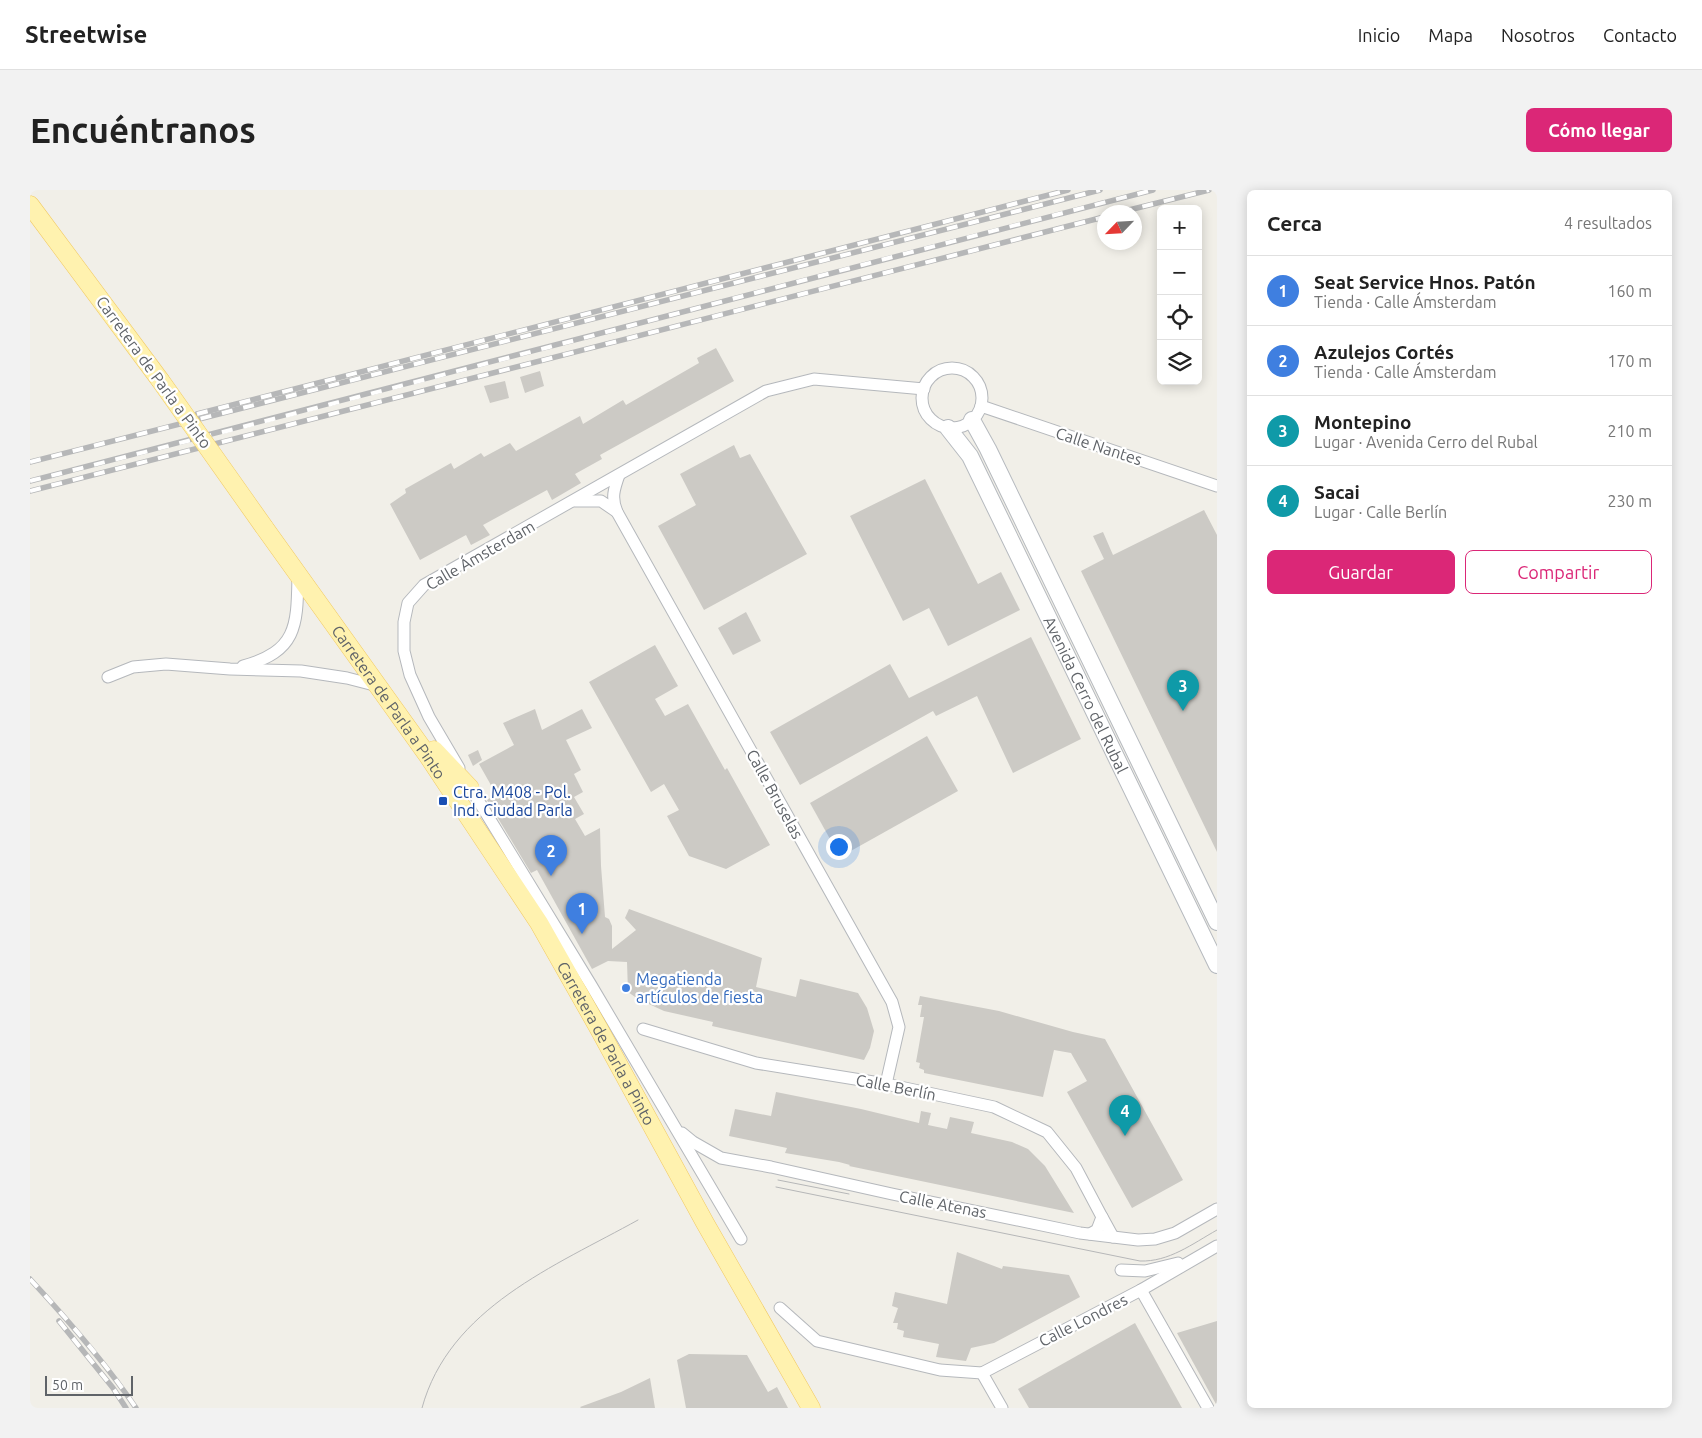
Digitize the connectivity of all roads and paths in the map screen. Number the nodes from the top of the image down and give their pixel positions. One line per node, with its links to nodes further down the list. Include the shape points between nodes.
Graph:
1 (30, 205): 10 (main road, Carretera de Parla a Pinto, bridge, via 160,380)
2 (924, 388): 3 (street, via 936,372 946,368 961,369 980,385); 5 (street, via 922,399 930,418); 6 (street, Calle Ámsterdam, via 814,379 766,391)
3 (981, 406): 4 (street); 7 (street, Calle Nantes)
4 (972, 420): 5 (street, via 961,427); 16 (street, Avenida Cerro del Rubal)
5 (948, 428): 17 (street, Avenida Cerro del Rubal, via 970,456)
6 (619, 475): 8 (street, Calle Ámsterdam); 9 (street, via 613,490)
7 (1217, 486)
8 (573, 501): 9 (street, via 601,500); 15 (street, Calle Ámsterdam, via 424,585 408,603 404,651 410,675 429,717)
9 (617, 512): 19 (street, Calle Bruselas, via 892,1002 899,1027)
10 (298, 575): 11 (street, via 295,624 289,638 278,651 258,662); 13 (main road, Carretera de Parla a Pinto)
11 (230, 669): 12 (street, via 166,664 133,668); 13 (street, via 301,671)
12 (108, 677)
13 (378, 686): 14 (main road, Carretera de Parla a Pinto)
14 (389, 701): 15 (main road); 32 (main road, Carretera de Parla a Pinto, via 539,923)
15 (470, 788): 20 (street, Calle Ámsterdam)
16 (1217, 922)
17 (1217, 965)
18 (643, 1029): 19 (street, Calle Berlín, via 756,1063)
19 (886, 1084): 22 (street, Calle Berlín, via 994,1108 1047,1132 1076,1168)
20 (674, 1125): 23 (street, Calle Atenas, via 693,1142 720,1158); 25 (street, Calle Ámsterdam)
21 (1217, 1209): 24 (street, Calle Atenas, via 1165,1237 1138,1240)
22 (1102, 1217): 23 (street, via 1097,1230); 24 (street, Calle Berlín)
23 (1090, 1234): 24 (street, Calle Atenas)
24 (1113, 1237)
25 (741, 1239)
26 (1217, 1246): 27 (street, Calle Londres)
27 (1190, 1260): 28 (street, via 1145,1271); 29 (street, Calle Londres)
28 (1121, 1270)
29 (1141, 1290): 31 (street, Calle Londres); 34 (street)
30 (780, 1308): 31 (street, via 817,1341 940,1370)
31 (982, 1372): 33 (street)
32 (810, 1408)
33 (1002, 1408)
34 (1208, 1408)

